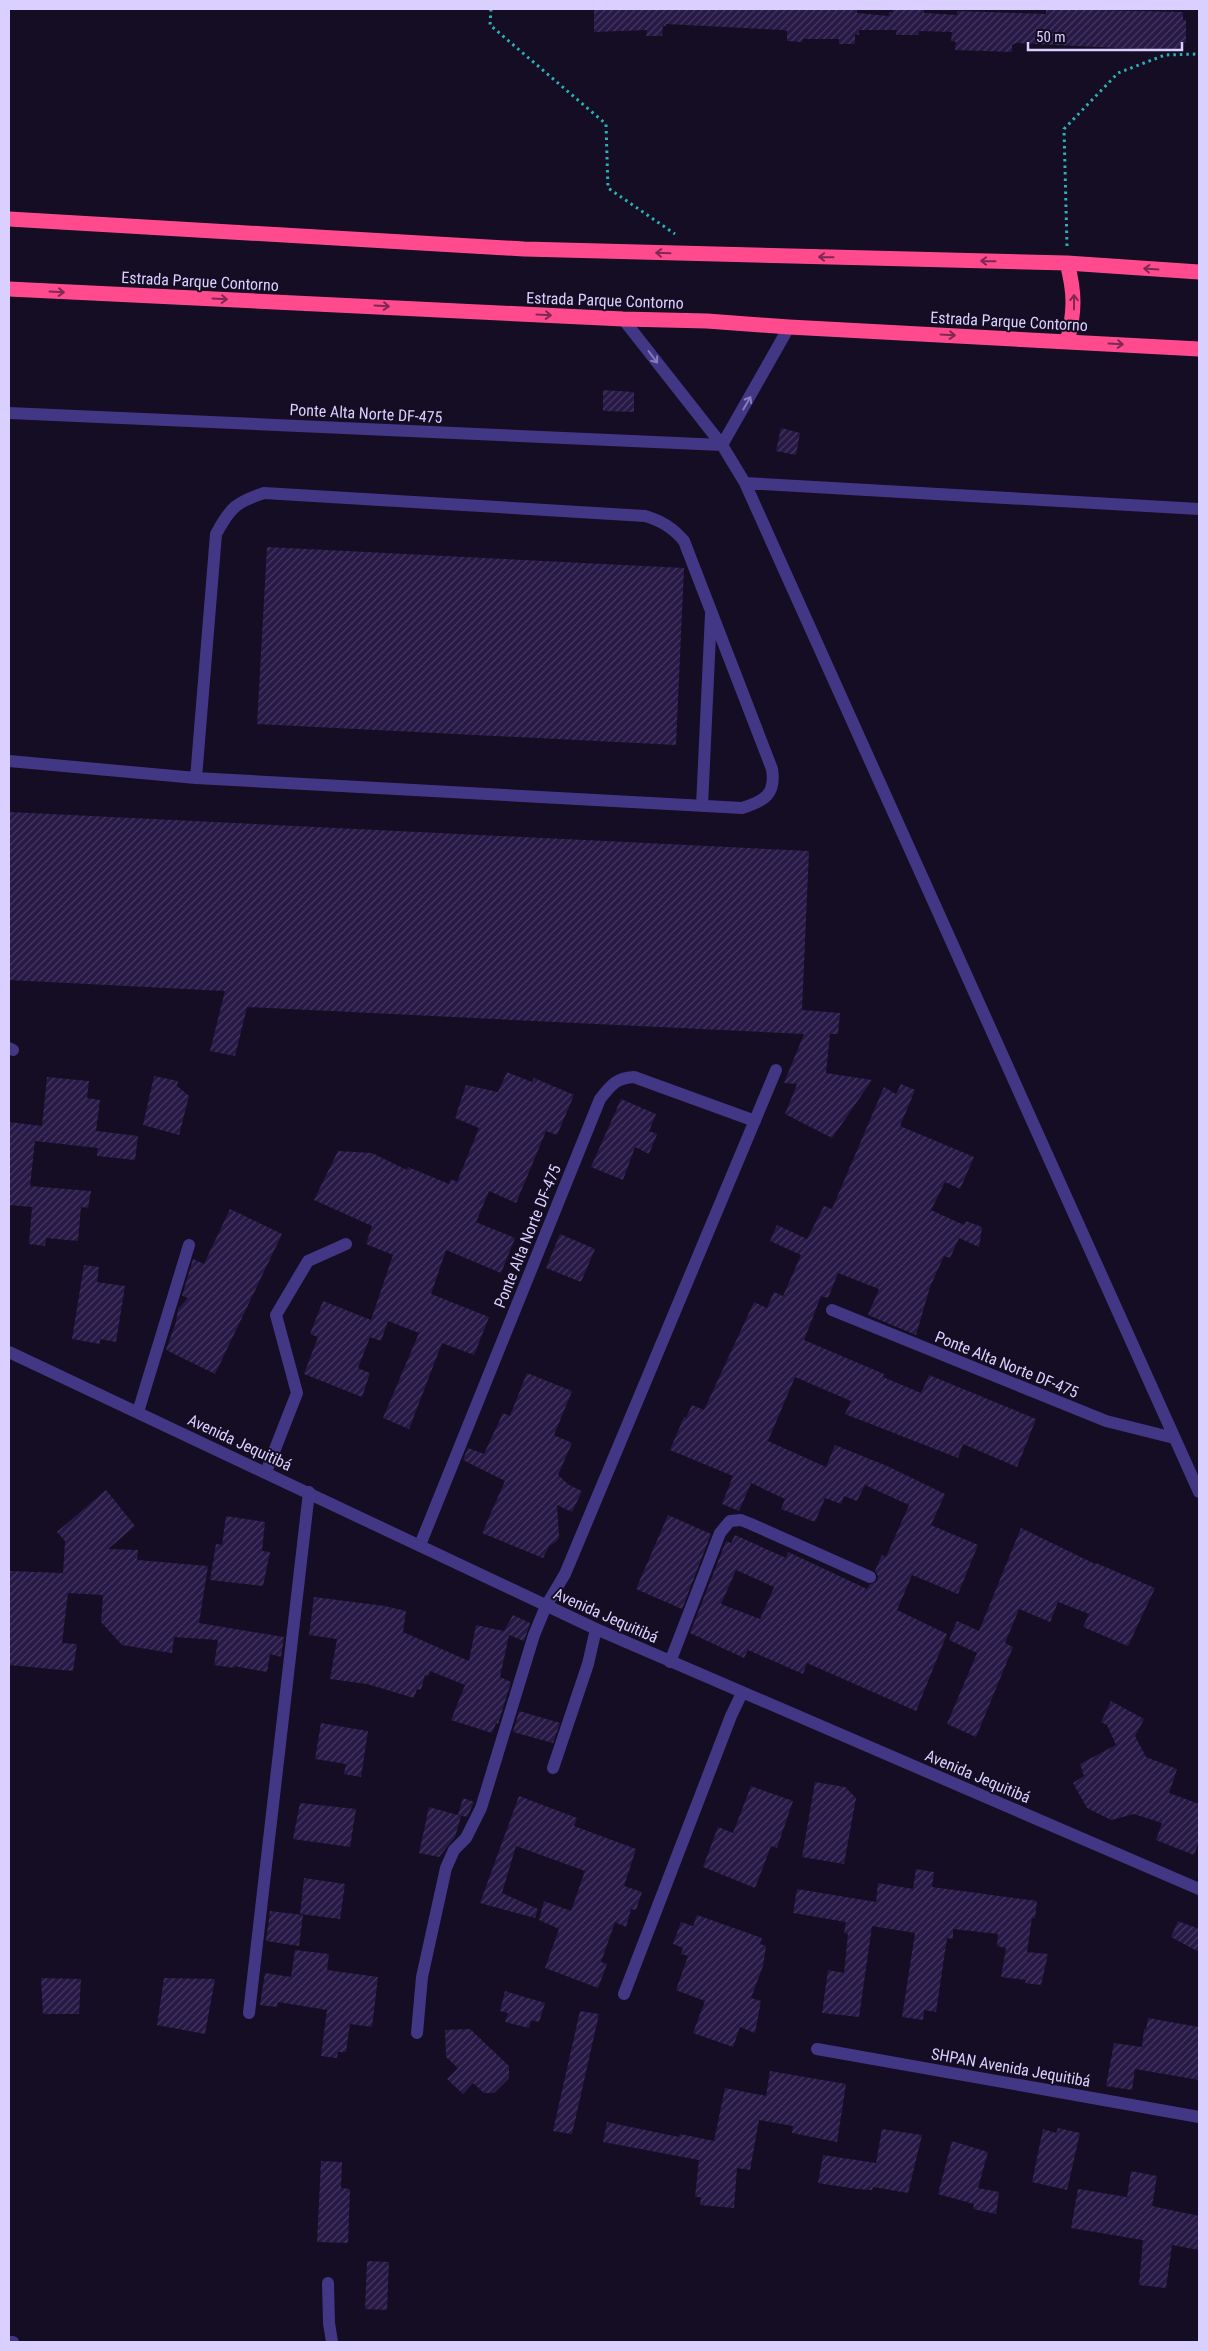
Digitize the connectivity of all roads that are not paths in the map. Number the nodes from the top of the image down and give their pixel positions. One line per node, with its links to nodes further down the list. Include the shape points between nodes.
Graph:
1 (9, 219): 2 (highway, one-way to 1, via 524,249)
2 (1067, 263): 3 (highway, one-way to 2); 7 (highway, one-way to 2, via 1074,316 1074,289)
3 (1199, 272)
4 (9, 289): 5 (highway, Estrada Parque Contorno, one-way to 5)
5 (623, 319): 6 (highway, Estrada Parque Contorno); 10 (street, one-way to 10)
6 (789, 327): 7 (highway, Estrada Parque Contorno, one-way to 7); 10 (street, one-way to 6)
7 (1067, 342): 8 (highway, Estrada Parque Contorno, one-way to 8)
8 (1199, 349)
9 (9, 413): 10 (street, Ponte Alta Norte DF-475)
10 (722, 445): 11 (street)
11 (745, 483): 12 (street); 24 (street)
12 (1199, 509)
13 (711, 609): 15 (street, via 684,541 672,528 651,518 264,492 245,499 227,512 216,534); 16 (street); 16 (street, via 772,769 774,782 768,795 759,803 742,808)
14 (9, 761): 15 (street)
15 (196, 778): 16 (street)
16 (702, 806)
17 (776, 1070): 18 (street)
18 (755, 1121): 28 (street, Ponte Alta Norte DF-475, via 634,1077 622,1078 609,1087 600,1099); 30 (street, via 565,1574)
19 (346, 1244): 25 (street, via 308,1261 276,1315 297,1393)
20 (189, 1245): 23 (street)
21 (832, 1310): 24 (street, Ponte Alta Norte DF-475, via 1106,1422)
22 (9, 1352): 23 (street, Avenida Jequitibá)
23 (138, 1412): 25 (street, Avenida Jequitibá)
24 (1174, 1438): 27 (street)
25 (266, 1472): 26 (street, Avenida Jequitibá)
26 (309, 1492): 28 (street, Avenida Jequitibá); 37 (street)
27 (1199, 1492)
28 (420, 1545): 30 (street, Avenida Jequitibá)
29 (870, 1577): 32 (street, via 741,1520 730,1521 720,1533)
30 (546, 1606): 31 (street, Avenida Jequitibá); 38 (street, via 534,1634 481,1808 446,1868 422,1976)
31 (596, 1629): 32 (street, Avenida Jequitibá); 34 (street, via 588,1664)
32 (670, 1662): 33 (street, Avenida Jequitibá)
33 (742, 1693): 35 (street, Avenida Jequitibá); 36 (street)
34 (553, 1768)
35 (1199, 1889)
36 (624, 1994)
37 (248, 2013)
38 (417, 2033)
39 (816, 2049): 40 (street, SHPAN Avenida Jequitibá)
40 (1199, 2117)
41 (328, 2283): 44 (street)
42 (9, 2342): 43 (street)
43 (13, 2342)
44 (332, 2342)

